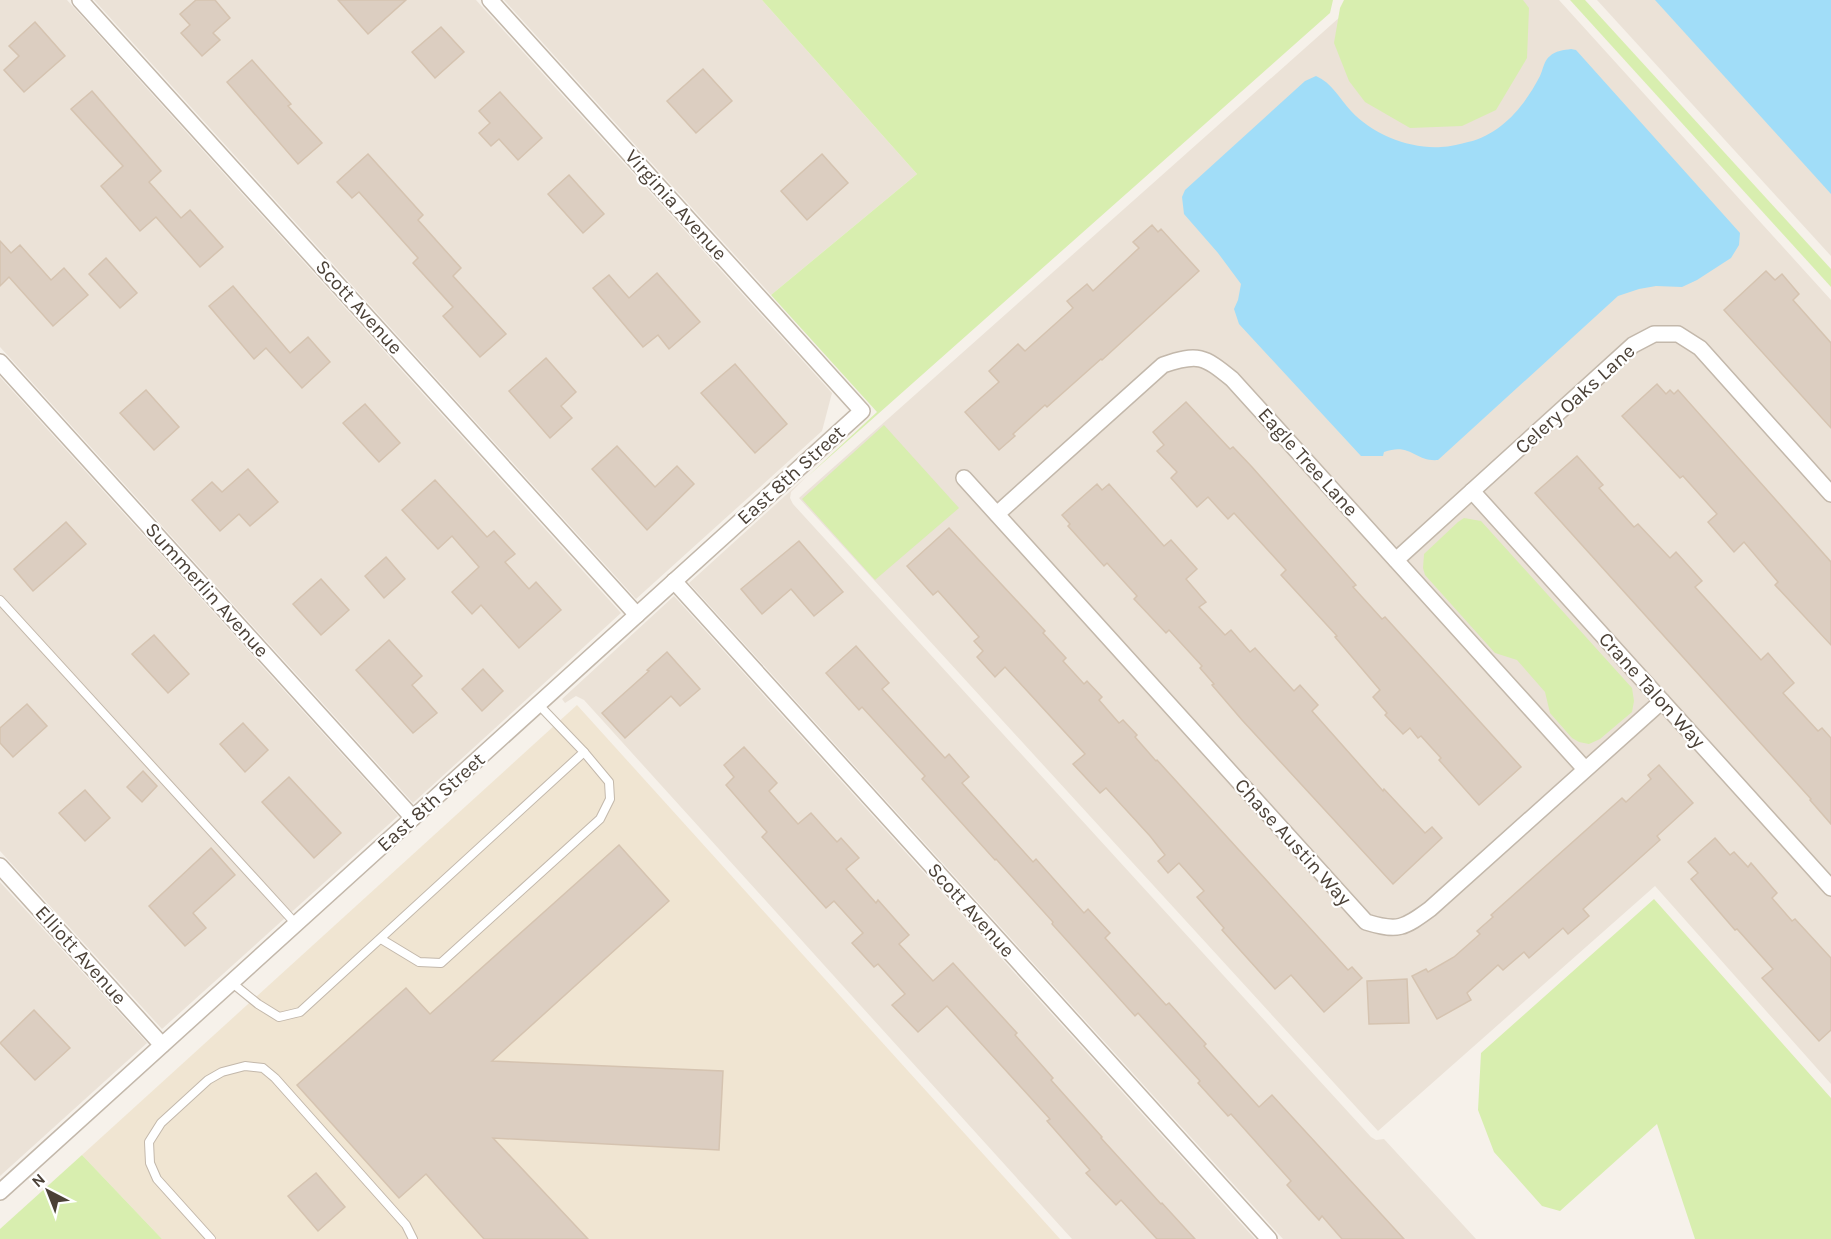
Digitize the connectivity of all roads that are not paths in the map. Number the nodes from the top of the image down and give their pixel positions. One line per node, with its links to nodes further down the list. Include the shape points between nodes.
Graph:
1 (80, 0): 12 (street, Scott Avenue)
2 (490, 0): 4 (street, Virginia Avenue)
3 (0, 362): 17 (street, Summerlin Avenue)
4 (862, 411): 10 (street, East 8th Street)
5 (964, 478): 8 (street, Chase Austin Way)
6 (1472, 491): 7 (street, Celery Oaks Lane, via 1633,345 1653,334 1678,334 1700,348); 9 (street, Celery Oaks Lane); 13 (street, Crane Talon Way)
7 (1831, 494)
8 (997, 514): 9 (street, Eagle Tree Lane, via 1163,365 1186,357 1209,360 1232,379); 16 (street, Chase Austin Way, via 1366,922 1386,928 1407,926 1439,902)
9 (1396, 560): 16 (street, Eagle Tree Lane)
10 (674, 581): 12 (street, East 8th Street); 27 (street, Scott Avenue)
11 (0, 600): 20 (lane)
12 (637, 615): 14 (street, East 8th Street)
13 (1662, 701): 16 (street, Chase Austin Way); 19 (street, Crane Talon Way)
14 (538, 704): 15 (lane); 17 (street, East 8th Street)
15 (584, 752): 21 (lane); 21 (lane, via 609,782 610,799 600,819 441,963 419,962)
16 (1585, 769)
17 (413, 818): 20 (street, East 8th Street)
18 (0, 866): 23 (street, Elliott Avenue)
19 (1831, 888)
20 (296, 924): 22 (street, East 8th Street)
21 (381, 939): 22 (lane, via 300,1012 279,1017)
22 (231, 982): 23 (street, East 8th Street)
23 (162, 1045): 24 (street, East 8th Street)
24 (0, 1192)
25 (413, 1237): 26 (lane, via 275,1078 262,1068 245,1066 208,1080 161,1124 149,1142 150,1163 157,1179)
26 (211, 1239)
27 (1269, 1239)

